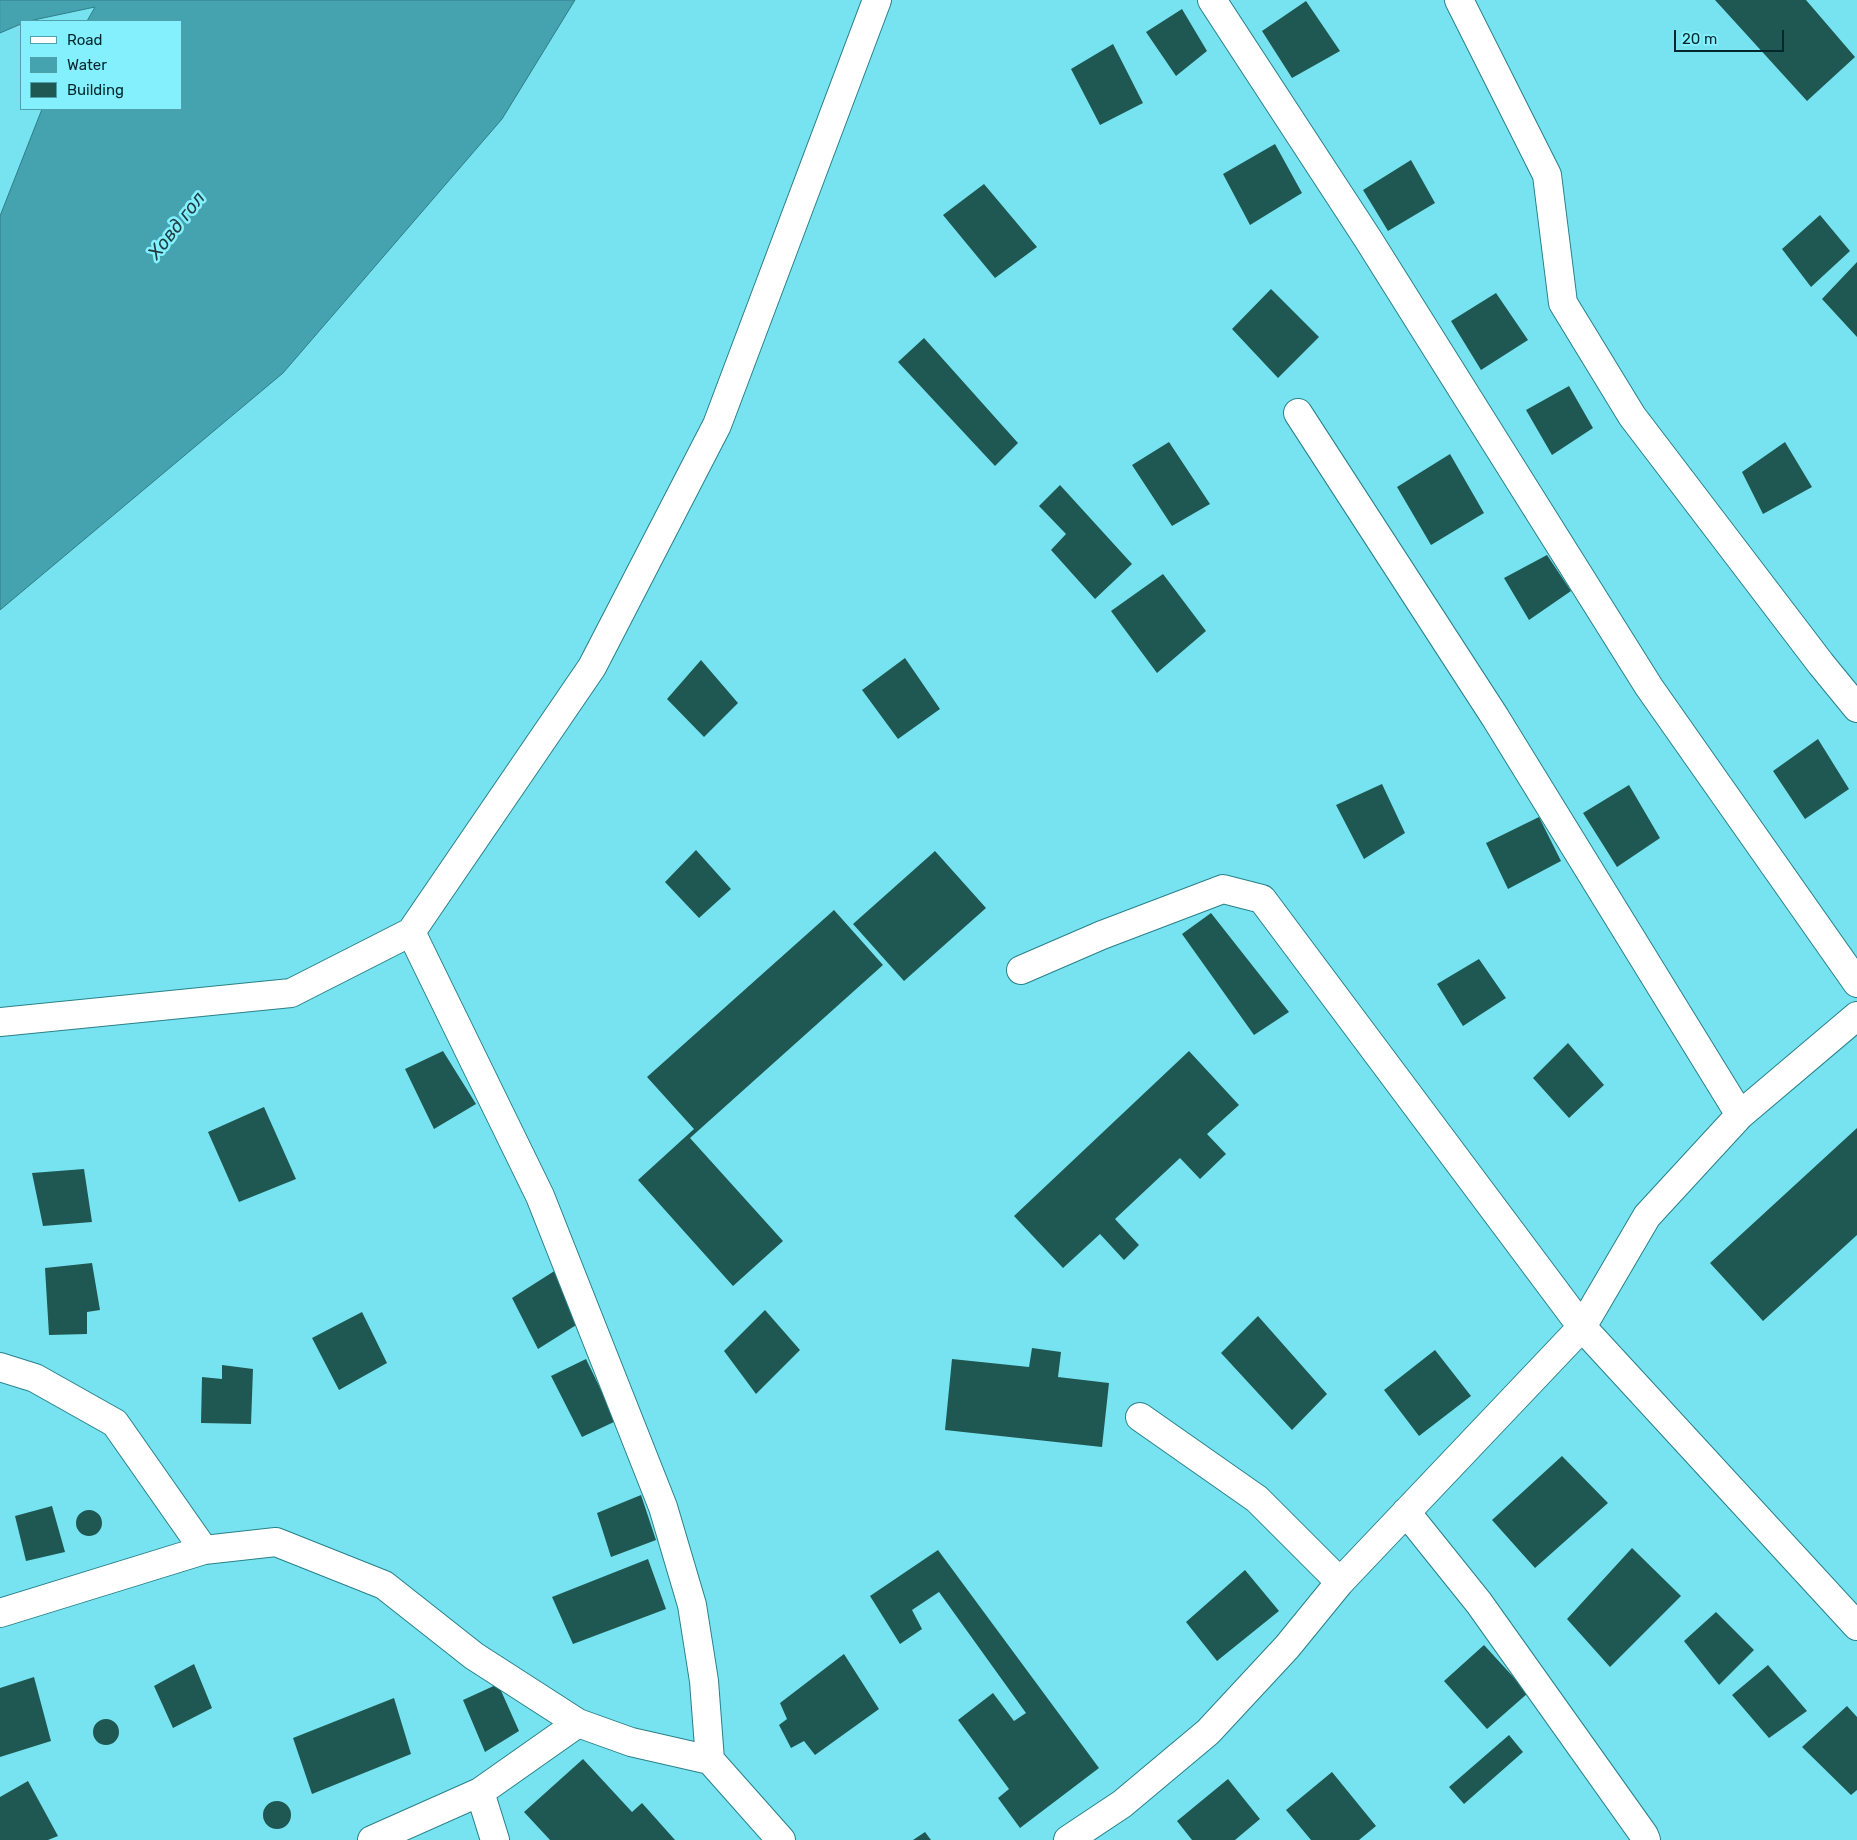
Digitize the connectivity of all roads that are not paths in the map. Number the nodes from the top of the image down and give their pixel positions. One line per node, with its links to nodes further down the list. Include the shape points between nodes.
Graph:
1 (877, 0): 6 (street, via 717,425 592,667)
2 (1212, 0): 8 (street, via 1368,239 1649,688)
3 (1459, 0): 5 (street, via 1548,175 1563,303 1632,416)
4 (1298, 413): 11 (street, via 1495,717)
5 (1857, 708)
6 (412, 932): 10 (street, via 291,994); 21 (street, via 540,1196 663,1507 692,1604 704,1681)
7 (1021, 970): 12 (street, via 1223,889 1262,900)
8 (1857, 983)
9 (1857, 1016): 11 (street)
10 (0, 1022)
11 (1740, 1115): 12 (street, via 1647,1216)
12 (1582, 1327): 15 (street); 19 (street)
13 (0, 1366): 16 (street, via 35,1378 115,1423)
14 (1140, 1417): 17 (street, via 1257,1499)
15 (1406, 1512): 17 (street); 27 (street, via 1479,1604)
16 (204, 1550): 18 (street); 20 (street, via 276,1542 384,1585 474,1656)
17 (1340, 1582): 26 (street, via 1287,1647 1208,1732 1122,1804)
18 (0, 1613)
19 (1857, 1626)
20 (578, 1723): 21 (street, via 631,1742); 22 (street)
21 (710, 1760): 25 (street)
22 (480, 1792): 23 (street); 24 (street)
23 (372, 1840)
24 (494, 1840)
25 (780, 1840)
26 (1068, 1840)
27 (1646, 1840)

